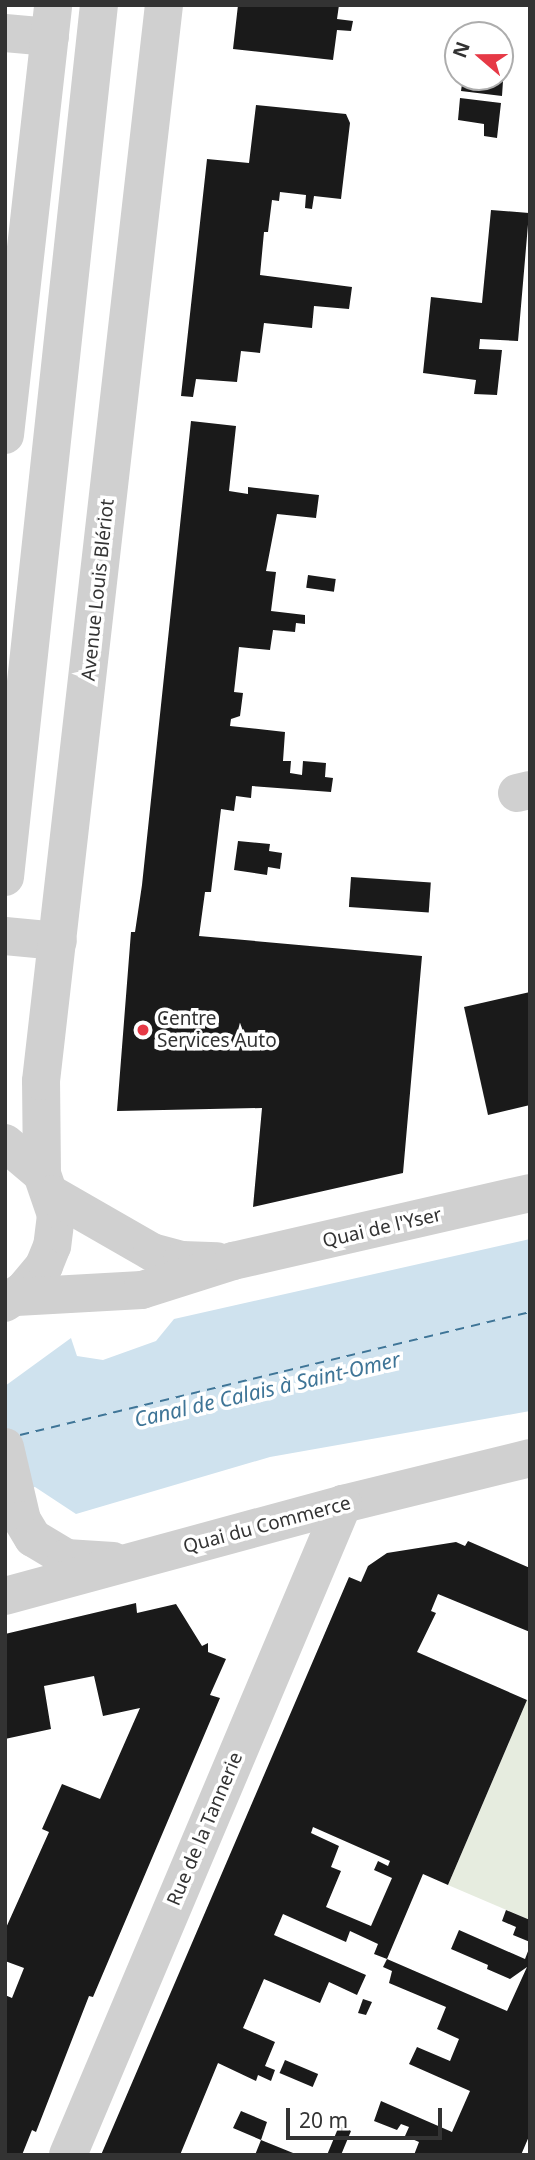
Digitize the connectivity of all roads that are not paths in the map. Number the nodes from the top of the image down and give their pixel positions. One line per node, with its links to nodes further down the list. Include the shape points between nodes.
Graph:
1 (99, 5): 6 (street)
2 (164, 5): 8 (street, Avenue Louis Blériot)
3 (51, 21): 4 (street); 5 (street)
4 (5, 33)
5 (5, 435)
6 (5, 877)
7 (5, 936): 8 (street)
8 (58, 941): 10 (street, Avenue Louis Blériot, via 38,1120)
9 (5, 1143): 10 (street, Quai de l'Yser)
10 (46, 1184): 12 (street, Quai de l'Yser, via 152,1252 182,1260); 13 (street, Avenue Louis Blériot, via 55,1215 52,1246 38,1275)
11 (530, 1193): 12 (street, Quai de l'Yser)
12 (233, 1261): 13 (street, Quai de l'Yser, via 142,1290)
13 (10, 1300)
14 (5, 1447): 17 (street, via 29,1533 51,1552 89,1561)
15 (527, 1463): 16 (street, Quai du Commerce)
16 (343, 1504): 17 (street, Quai du Commerce); 19 (street, Rue de la Tannerie)
17 (136, 1561): 18 (street, Quai du Commerce)
18 (5, 1596)
19 (68, 2155)

